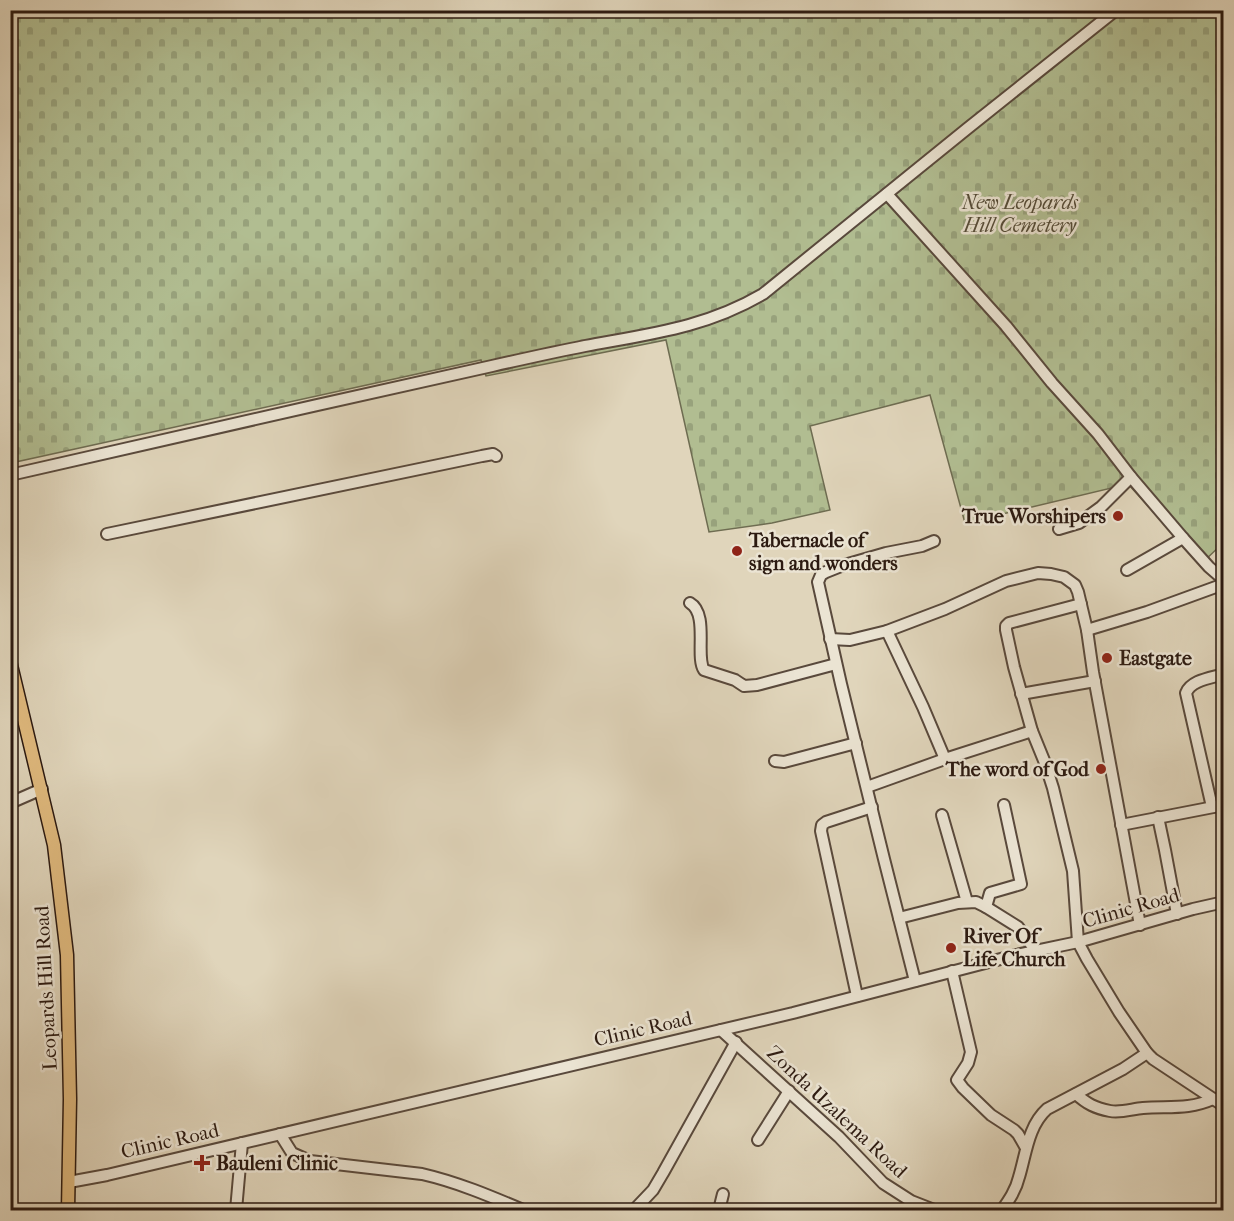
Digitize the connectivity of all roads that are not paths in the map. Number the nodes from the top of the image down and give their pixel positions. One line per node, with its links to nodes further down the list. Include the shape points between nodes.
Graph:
1 (1116, 10): 2 (street)
2 (887, 194): 4 (street, via 763,294 709,320); 5 (street, via 1006,326)
3 (496, 456): 7 (street)
4 (10, 475)
5 (1131, 477): 6 (street, via 1095,512); 8 (street)
6 (1059, 529)
7 (107, 534)
8 (1184, 538): 10 (street); 11 (street)
9 (934, 541): 16 (street, via 821,575 818,587)
10 (1127, 570)
11 (1224, 582): 14 (street, via 1148,612)
12 (690, 603): 18 (street, via 698,611 704,670 747,686)
13 (1080, 604): 14 (street); 15 (street, via 1075,585 1064,577 1038,573 1006,581); 22 (street, via 1006,626)
14 (1087, 630): 21 (street)
15 (887, 631): 16 (street, via 850,640); 25 (street)
16 (830, 639): 18 (street)
17 (10, 661): 20 (main road, Leopards Hill Road)
18 (836, 664): 24 (street)
19 (1224, 674): 33 (street, via 1192,684 1186,693)
20 (13, 681): 28 (main road, Leopards Hill Road)
21 (1095, 681): 22 (street); 36 (street)
22 (1021, 694): 23 (street)
23 (1032, 731): 25 (street); 43 (street, via 1053,788 1072,871)
24 (856, 742): 26 (street, via 784,762); 27 (street)
25 (945, 759): 27 (street)
26 (775, 760)
27 (867, 787): 32 (street)
28 (42, 789): 29 (street); 59 (main road, Leopards Hill Road, via 54,845 67,956)
29 (10, 803)
30 (1004, 805): 39 (street, via 1021,884 990,893)
31 (1224, 805): 33 (street)
32 (872, 807): 41 (street); 47 (street, via 826,822 820,831)
33 (1212, 807): 35 (street)
34 (942, 815): 37 (street)
35 (1158, 817): 36 (street); 40 (street)
36 (1121, 825): 42 (street)
37 (967, 902): 39 (street); 41 (street)
38 (1224, 902): 40 (street, Clinic Road)
39 (986, 907): 44 (street, via 1018,927)
40 (1177, 914): 42 (street, Clinic Road)
41 (899, 918): 46 (street)
42 (1140, 925): 43 (street, Clinic Road)
43 (1078, 942): 44 (street, Clinic Road); 50 (street)
44 (1036, 951): 45 (street, Clinic Road)
45 (952, 971): 46 (street, Clinic Road); 58 (street, via 971,1052 957,1080 980,1105 1018,1134)
46 (915, 981): 47 (street, Clinic Road)
47 (857, 996): 48 (street, Clinic Road)
48 (721, 1030): 49 (street, Zonda Uzalema Road); 55 (street, Clinic Road)
49 (736, 1042): 51 (street, Zonda Uzalema Road); 64 (street, via 653,1190)
50 (1147, 1053): 52 (street); 53 (street)
51 (789, 1091): 56 (street); 66 (street, Zonda Uzalema Road, via 883,1183)
52 (1076, 1094): 53 (street, via 1088,1105 1111,1111 1186,1107); 58 (street, via 1041,1114)
53 (1213, 1099): 54 (street)
54 (1224, 1106)
55 (280, 1134): 57 (street, Clinic Road); 63 (street, via 292,1153 310,1161 434,1176)
56 (758, 1140)
57 (242, 1143): 59 (street, Clinic Road); 62 (street)
58 (1026, 1148): 67 (street, via 1020,1176)
59 (69, 1182): 61 (main road, Leopards Hill Road)
60 (723, 1194): 65 (street)
61 (68, 1210)
62 (236, 1210)
63 (524, 1210)
64 (634, 1210)
65 (719, 1210)
66 (934, 1210)
67 (1002, 1210)

